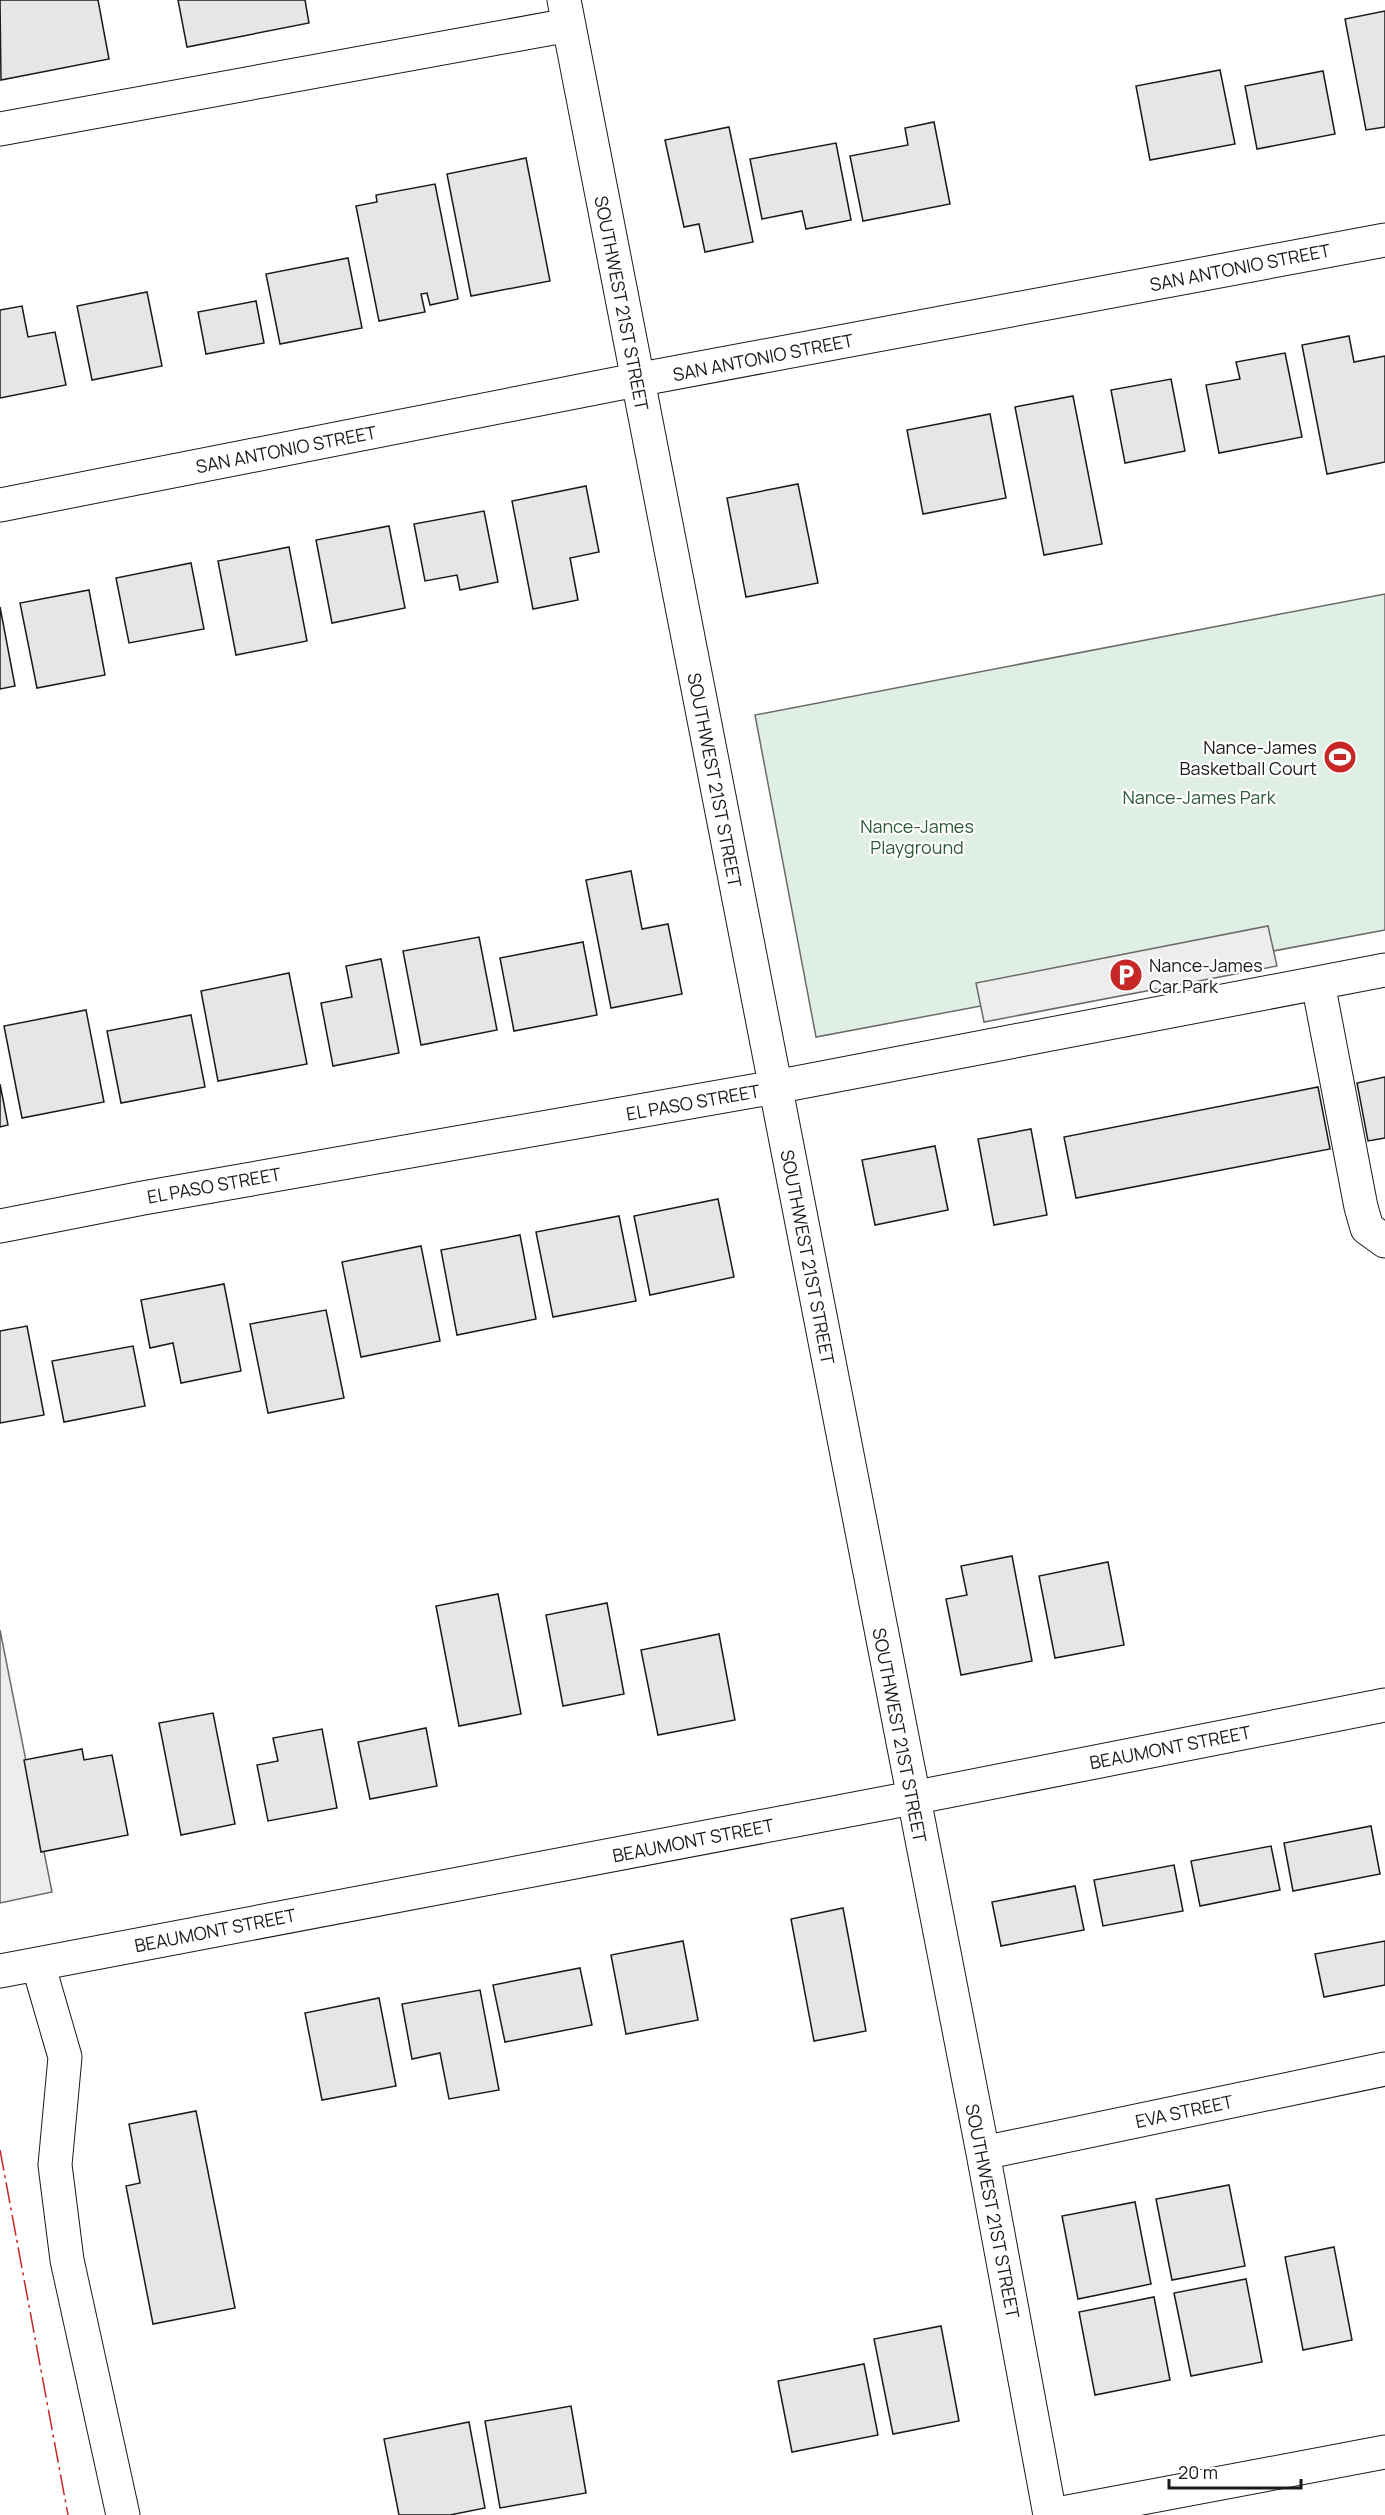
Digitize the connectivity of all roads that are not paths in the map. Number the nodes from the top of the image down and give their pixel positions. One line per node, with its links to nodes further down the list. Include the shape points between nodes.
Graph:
1 (566, 12): 2 (street); 4 (street, SOUTHWEST 21ST STREET)
2 (0, 129)
3 (1385, 240): 4 (street, SAN ANTONIO STREET)
4 (636, 380): 5 (street, SAN ANTONIO STREET); 8 (street, SOUTHWEST 21ST STREET)
5 (0, 506)
6 (1385, 970): 7 (street, EL PASO STREET)
7 (1318, 983): 8 (street, EL PASO STREET); 10 (street, via 1361,1207 1367,1228)
8 (775, 1087): 9 (street, EL PASO STREET); 12 (street, SOUTHWEST 21ST STREET)
9 (0, 1226)
10 (1385, 1241)
11 (1385, 1705): 12 (street, BEAUMONT STREET)
12 (912, 1798): 13 (street, BEAUMONT STREET); 16 (street, SOUTHWEST 21ST STREET)
13 (38, 1964): 14 (street, BEAUMONT STREET); 18 (street, via 65,2057 55,2165 68,2260)
14 (0, 1971)
15 (1385, 2069): 16 (street, EVA STREET)
16 (983, 2153): 19 (street, SOUTHWEST 21ST STREET)
17 (1385, 2452): 19 (street)
18 (123, 2515)
19 (1051, 2515)

